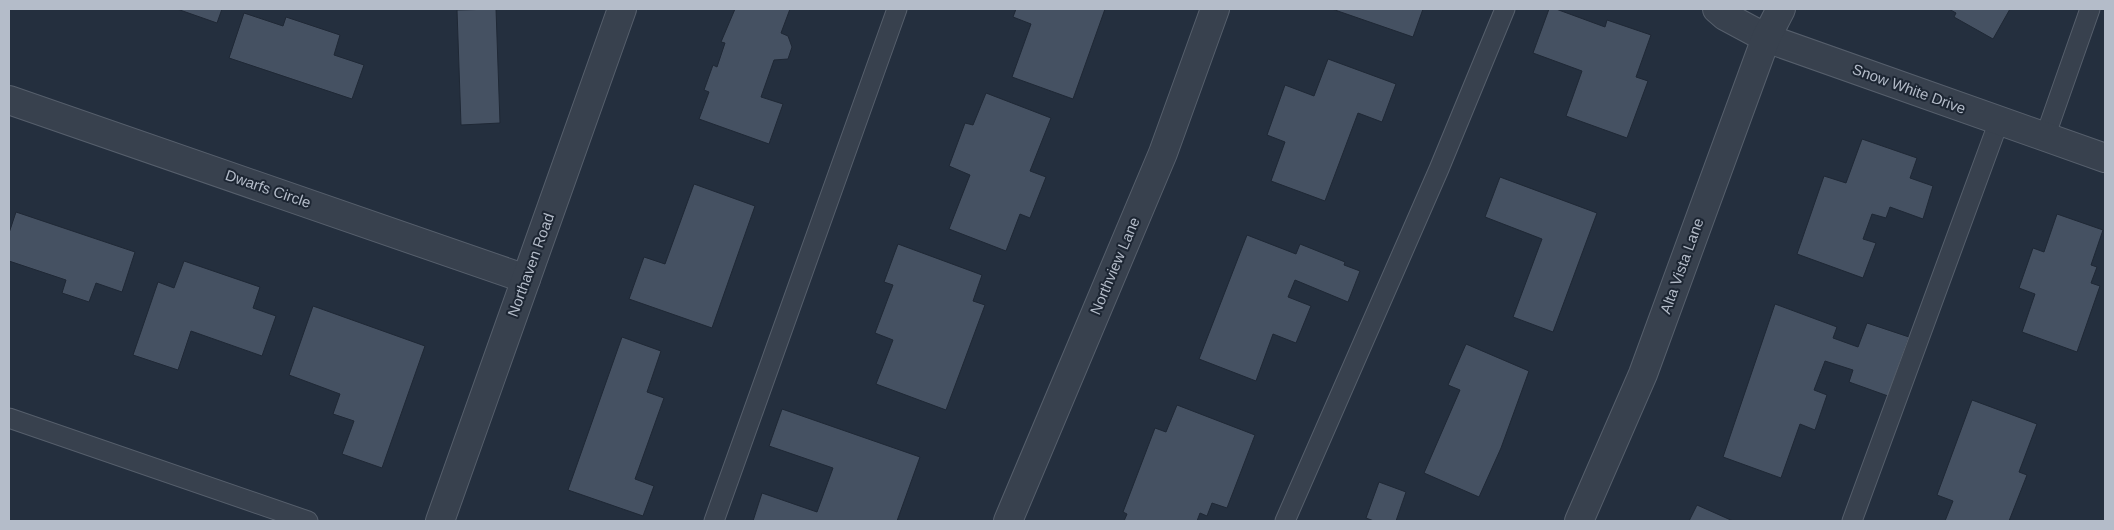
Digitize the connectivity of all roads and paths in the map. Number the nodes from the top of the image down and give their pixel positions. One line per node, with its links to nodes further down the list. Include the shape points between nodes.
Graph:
1 (622, 9): 13 (street, Northaven Road)
2 (897, 9): 17 (lane)
3 (1216, 9): 18 (street, Northview Lane, via 1163,153)
4 (1505, 9): 19 (lane, via 1440,169)
5 (1717, 9): 8 (street, Snow White Drive)
6 (1781, 9): 8 (street, Alta Vista Lane)
7 (2090, 9): 11 (lane)
8 (1766, 38): 10 (street, Snow White Drive); 20 (street, Alta Vista Lane, via 1643,374)
9 (9, 100): 13 (street, Dwarfs Circle)
10 (1999, 121): 11 (street, Snow White Drive); 21 (lane)
11 (2045, 137): 12 (street, Snow White Drive)
12 (2105, 158)
13 (526, 279): 16 (street, Northaven Road)
14 (9, 418): 15 (lane)
15 (308, 521)
16 (440, 521)
17 (714, 521)
18 (1008, 521)
19 (1285, 521)
20 (1579, 521)
21 (1852, 521)

